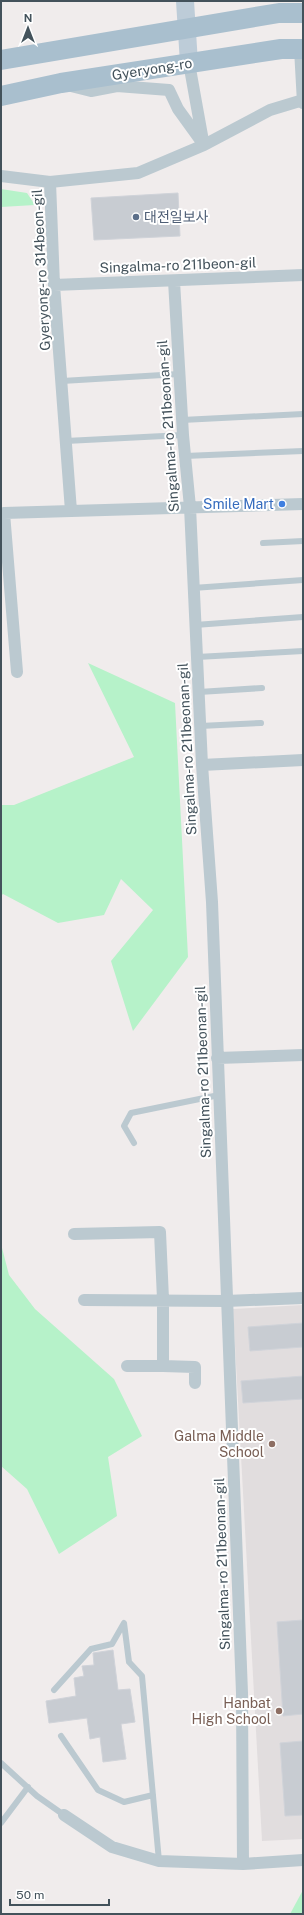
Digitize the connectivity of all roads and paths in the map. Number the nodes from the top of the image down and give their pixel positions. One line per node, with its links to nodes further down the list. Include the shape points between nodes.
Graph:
1 (185, 1): 3 (street)
2 (303, 13): 3 (main road, via 279,13)
3 (187, 29): 5 (main road); 6 (street)
4 (302, 49): 6 (main road, Gyeryong-ro, via 281,49); 9 (street)
5 (1, 60)
6 (189, 63): 7 (main road, Gyeryong-ro); 11 (street)
7 (61, 83): 8 (main road, Gyeryong-ro); 11 (street, via 91,91 117,86 169,90 178,109)
8 (1, 96)
9 (303, 100): 10 (street); 11 (street, Gyeryong-ro 314beon-gil, via 270,110)
10 (303, 103)
11 (204, 145): 13 (street, Gyeryong-ro 314beon-gil, via 138,173)
12 (1, 176): 13 (street)
13 (50, 182): 16 (street, Gyeryong-ro 314beon-gil)
14 (303, 275): 15 (street, Singalma-ro 211beon-gil)
15 (174, 281): 16 (street, Singalma-ro 211beon-gil); 17 (street, Singalma-ro 211beonan-gil)
16 (54, 285): 18 (street, Gyeryong-ro 314beon-gil)
17 (179, 374): 18 (lane); 20 (street, Singalma-ro 211beonan-gil)
18 (62, 381): 22 (street, Gyeryong-ro 314beon-gil)
19 (303, 414): 20 (lane)
20 (182, 420): 21 (street, Singalma-ro 211beonan-gil)
21 (183, 435): 22 (lane); 24 (street, Singalma-ro 211beonan-gil)
22 (66, 441): 27 (street, Gyeryong-ro 314beon-gil)
23 (303, 451): 24 (lane)
24 (185, 456): 26 (street, Singalma-ro 211beonan-gil)
25 (303, 504): 26 (street)
26 (190, 507): 27 (street); 31 (street, Singalma-ro 211beonan-gil)
27 (71, 511): 36 (street, via 4,513)
28 (303, 541): 29 (lane)
29 (263, 543)
30 (303, 580): 31 (lane)
31 (193, 588): 33 (street, Singalma-ro 211beonan-gil)
32 (303, 617): 33 (lane)
33 (195, 625): 35 (street, Singalma-ro 211beonan-gil)
34 (303, 651): 35 (lane)
35 (197, 657): 38 (street, Singalma-ro 211beonan-gil)
36 (17, 672)
37 (262, 688): 38 (lane)
38 (199, 692): 40 (street, Singalma-ro 211beonan-gil)
39 (261, 723): 40 (lane)
40 (200, 726): 42 (street, Singalma-ro 211beonan-gil)
41 (303, 760): 42 (street)
42 (202, 765): 44 (street, Singalma-ro 211beonan-gil, via 212,902)
43 (303, 1055): 44 (street)
44 (217, 1058): 45 (street, Singalma-ro 211beonan-gil)
45 (219, 1095): 46 (lane, via 131,1113 124,1126); 51 (street, Singalma-ro 211beonan-gil)
46 (134, 1143)
47 (74, 1234): 50 (street, via 160,1232)
48 (303, 1298): 51 (street)
49 (84, 1300): 50 (street)
50 (163, 1300): 51 (street); 53 (street)
51 (226, 1301): 64 (street, Singalma-ro 211beonan-gil, via 241,1686)
52 (127, 1366): 53 (street)
53 (163, 1366): 54 (street, via 195,1367)
54 (195, 1383)
55 (54, 1690): 59 (lane, via 91,1649 112,1644 124,1623 129,1662 142,1676)
56 (62, 1736): 59 (lane, via 98,1790 124,1802)
57 (1, 1764): 58 (lane)
58 (28, 1787): 60 (lane); 61 (lane)
59 (153, 1795): 63 (lane)
60 (64, 1815): 63 (street, via 112,1848)
61 (1, 1824)
62 (303, 1860): 64 (street)
63 (159, 1861): 64 (street)
64 (243, 1864)

